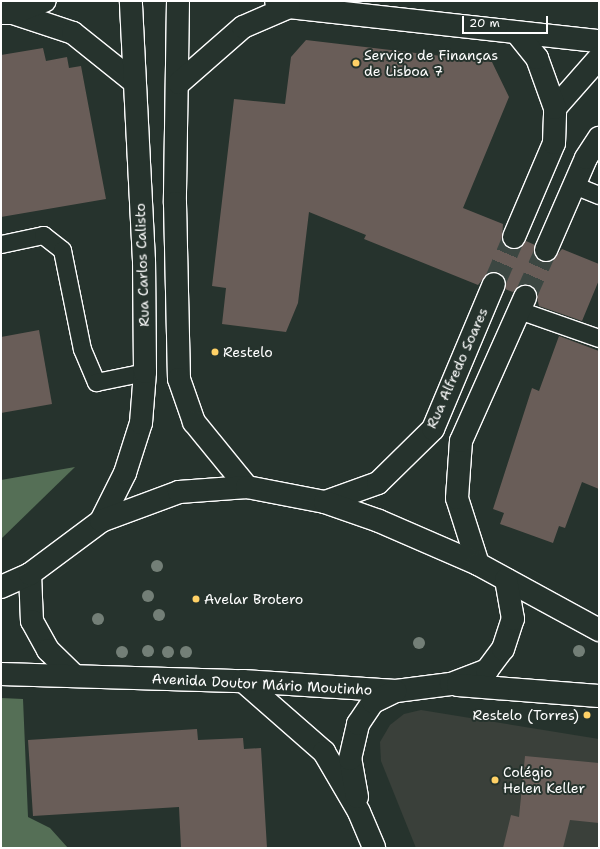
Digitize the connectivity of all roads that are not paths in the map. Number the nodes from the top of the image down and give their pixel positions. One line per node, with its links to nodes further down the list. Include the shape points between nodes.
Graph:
1 (45, 1): 5 (street)
2 (131, 1): 9 (street, Rua Carlos Calisto)
3 (178, 1): 10 (street)
4 (283, 4): 6 (street, via 399,16); 10 (street, via 243,27)
5 (7, 13): 9 (street, via 73,33)
6 (517, 33): 7 (street); 11 (street, via 537,58)
7 (599, 41)
8 (599, 58): 11 (street)
9 (132, 81): 20 (street, Rua Carlos Calisto, via 144,261)
10 (179, 83): 21 (street, via 175,204 179,379 194,422)
11 (555, 108): 15 (street, via 554,143)
12 (599, 138): 13 (street)
13 (574, 185): 14 (lane); 17 (street)
14 (599, 195)
15 (514, 237)
16 (1, 244): 20 (lane, via 43,235 62,250 82,349 96,382)
17 (546, 250)
18 (522, 304): 19 (lane); 22 (street, Rua Alfredo Soares, via 492,291 433,429 378,483); 24 (street, via 461,441 457,498)
19 (599, 338)
20 (145, 372): 23 (street, Rua Carlos Calisto, via 141,423 125,473)
21 (247, 487): 22 (street); 23 (street, via 179,492)
22 (325, 502): 24 (street)
23 (101, 520): 25 (street)
24 (478, 564): 26 (street)
25 (30, 574): 27 (street); 30 (street, via 32,621 48,650)
26 (506, 580): 28 (street); 32 (street, Avenida Doutor Mário Moutinho, via 513,619 504,649 487,670)
27 (1, 587)
28 (599, 630)
29 (1, 674): 30 (street, Avenida Doutor Mário Moutinho)
30 (73, 674): 31 (street, Avenida Doutor Mário Moutinho)
31 (243, 681): 33 (street, Avenida Doutor Mário Moutinho); 35 (street, via 324,752)
32 (451, 684): 33 (street, Avenida Doutor Mário Moutinho); 34 (street, Avenida Doutor Mário Moutinho)
33 (396, 691): 35 (street, via 373,702 358,724 350,759)
34 (599, 696)
35 (359, 812): 36 (street)
36 (374, 848)

